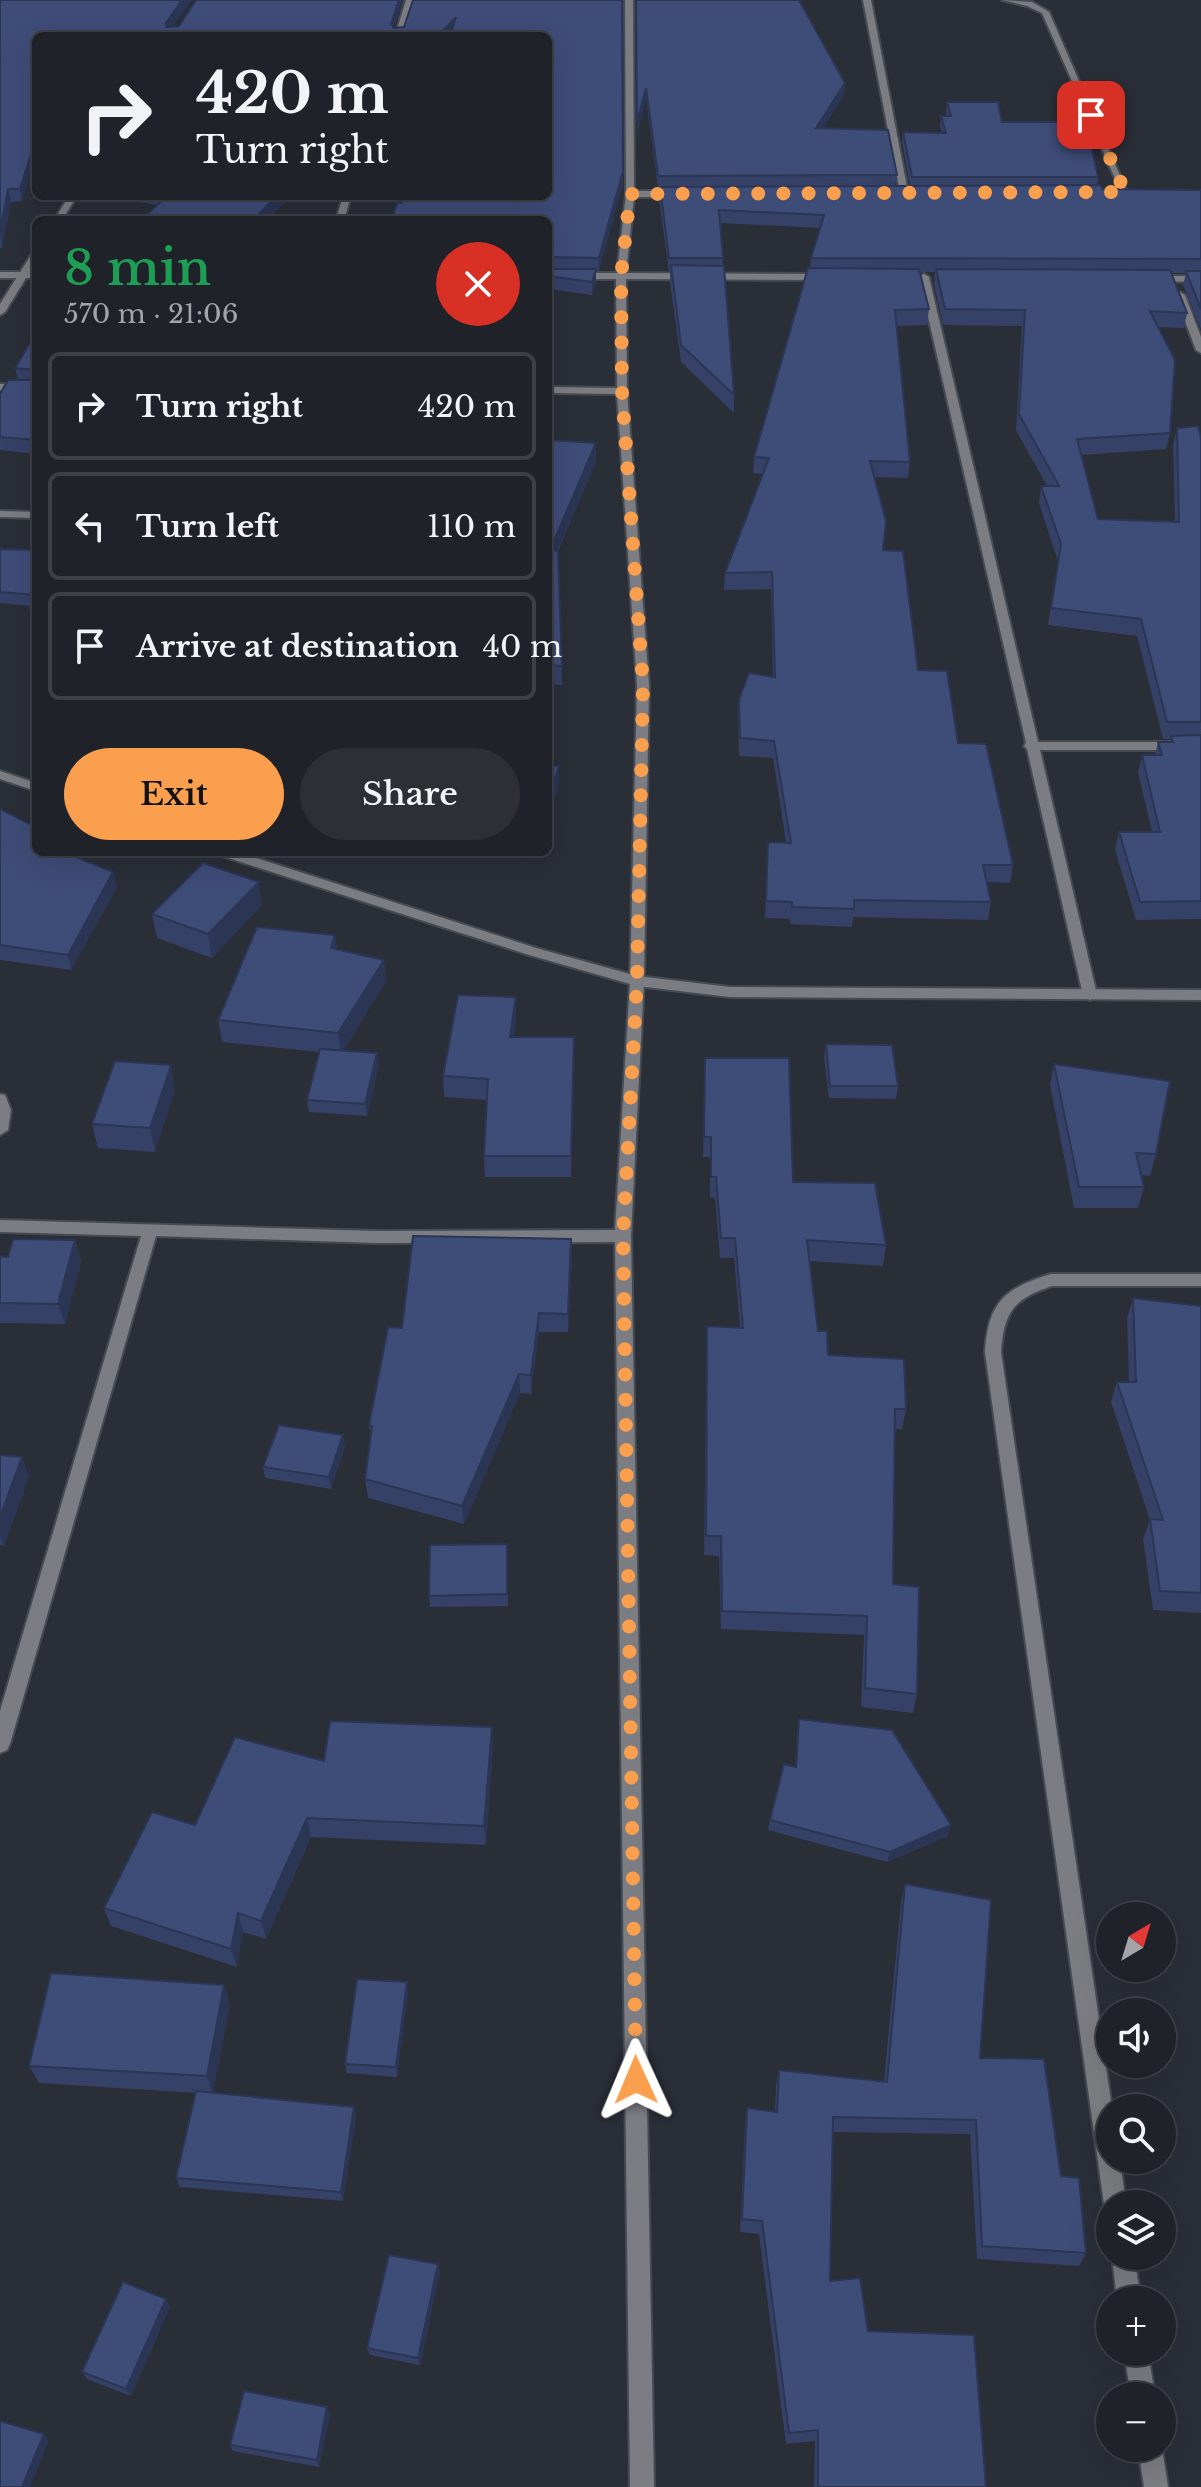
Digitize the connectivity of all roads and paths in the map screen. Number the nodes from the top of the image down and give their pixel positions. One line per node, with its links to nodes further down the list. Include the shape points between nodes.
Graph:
1 (410, 0): 5 (street)
2 (629, 0): 13 (street)
3 (867, 0): 6 (street)
4 (1006, 0): 9 (street, via 1045,12)
5 (400, 32)
6 (904, 192): 7 (street); 12 (street)
7 (920, 192)
8 (1109, 192): 9 (street)
9 (1125, 192): 10 (street)
10 (1140, 192)
11 (691, 193): 13 (street)
12 (889, 193)
13 (630, 194): 19 (street)
14 (32, 262): 16 (street)
15 (0, 275): 16 (street)
16 (24, 275): 17 (street); 27 (street)
17 (32, 275)
18 (552, 276): 19 (street)
19 (621, 277): 20 (street); 32 (street)
20 (845, 277)
21 (908, 277): 22 (street)
22 (924, 277): 23 (street); 35 (street)
23 (940, 277)
24 (1142, 279): 25 (street)
25 (1173, 279): 26 (street); 28 (street)
26 (1201, 279)
27 (0, 312)
28 (1201, 350)
29 (0, 387): 30 (street)
30 (32, 388)
31 (552, 390): 32 (street)
32 (622, 391): 40 (street, via 643,685)
33 (0, 514): 34 (street)
34 (32, 515)
35 (1030, 746): 36 (street); 41 (street)
36 (1201, 746)
37 (0, 775): 38 (street)
38 (32, 786)
39 (236, 856): 40 (street)
40 (637, 981): 41 (street, via 730,992); 47 (street)
41 (1090, 995): 42 (street)
42 (1201, 995)
43 (0, 1099): 44 (street)
44 (0, 1130)
45 (0, 1226): 46 (street)
46 (150, 1231): 47 (street); 49 (street)
47 (623, 1236): 52 (street)
48 (1201, 1280): 50 (street, via 1051,1280 1025,1290 1000,1309 994,1328 993,1352)
49 (0, 1744)
50 (1113, 2190)
51 (1152, 2462): 53 (street)
52 (642, 2487)
53 (1156, 2487)

